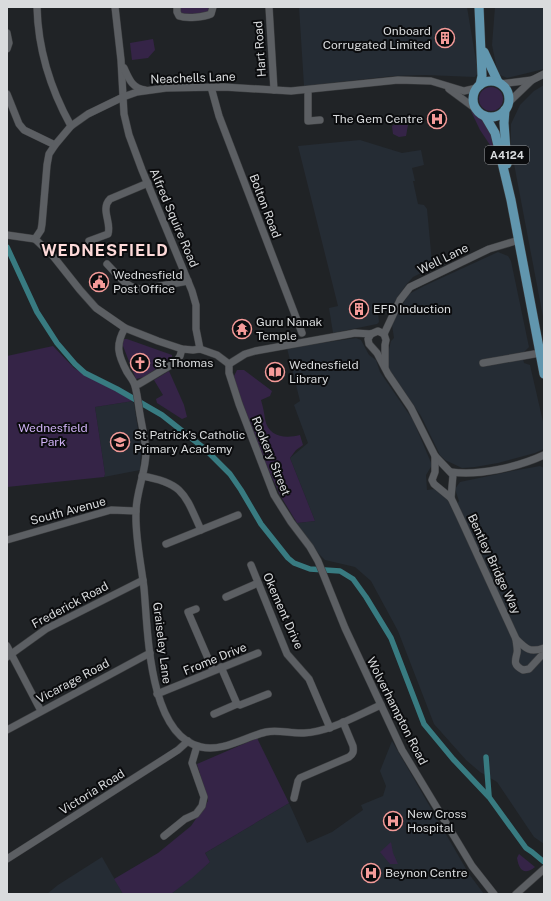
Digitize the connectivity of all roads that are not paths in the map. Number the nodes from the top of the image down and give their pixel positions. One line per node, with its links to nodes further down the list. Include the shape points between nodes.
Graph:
1 (37, 7): 27 (street, via 39,36 47,70)
2 (115, 7): 10 (street)
3 (176, 7): 4 (street, via 179,16 185,17 210,15)
4 (213, 7)
5 (269, 7): 18 (street, Hart Road)
6 (479, 7): 8 (main road)
7 (7, 33): 9 (street)
8 (481, 47): 13 (main road); 16 (main road, via 482,76)
9 (7, 49)
10 (121, 60): 17 (street, via 130,82 135,87); 21 (street, Alfred Squire Road)
11 (544, 74): 12 (street)
12 (532, 80): 13 (street); 22 (street)
13 (499, 83): 16 (main road, via 486,82); 22 (main road, via 508,92)
14 (446, 86): 16 (street, Neachells Lane, via 464,90); 19 (street, Neachells Lane, via 431,81 398,80); 24 (street, Neachells Lane)
15 (212, 87): 17 (street, Neachells Lane); 18 (street, Neachells Lane); 38 (street, Bolton Road, via 220,116)
16 (479, 87): 24 (main road, via 474,98)
17 (146, 90): 21 (street, Neachells Lane)
18 (274, 90): 19 (street, Neachells Lane)
19 (308, 90): 26 (street, via 305,122)
20 (7, 94): 23 (street)
21 (123, 97): 27 (street, Neachells Lane, via 88,114); 29 (street, Alfred Squire Road, via 129,135)
22 (507, 106): 25 (main road, via 496,116); 30 (main road, A4124, via 504,129)
23 (10, 107): 28 (street, via 24,130)
24 (476, 109): 25 (main road)
25 (485, 116): 30 (main road, A4124, via 495,133)
26 (320, 120)
27 (71, 126): 28 (street, Neachells Lane)
28 (56, 145): 32 (street, Neachells Lane, via 49,154 42,224)
29 (148, 183): 34 (street, via 110,199 106,204 110,230 108,234); 36 (street, Alfred Squire Road)
30 (511, 200): 33 (main road, A4124)
31 (7, 234): 32 (street)
32 (35, 239): 37 (street, via 96,308)
33 (519, 240): 39 (street, Well Lane, via 489,249 414,285 404,295 391,318); 44 (main road, A4124)
34 (89, 241)
35 (113, 265): 36 (street, via 128,285 137,289)
36 (188, 281): 43 (street, Alfred Squire Road, via 196,305 196,328)
37 (125, 328): 42 (street); 49 (street, via 118,342 119,350 123,365)
38 (302, 333)
39 (375, 334): 40 (street, via 386,340); 41 (street, via 369,344); 46 (street, via 355,333 255,351)
40 (385, 345): 41 (street, via 380,349); 47 (street)
41 (373, 348): 47 (street)
42 (182, 349): 43 (street); 49 (street, via 176,362)
43 (200, 349): 46 (street)
44 (540, 353): 45 (street); 48 (main road, A4124)
45 (483, 363)
46 (229, 364): 67 (street, Rookery Street, via 229,374 272,490)
47 (385, 367): 51 (street, via 411,408)
48 (544, 374)
49 (135, 385): 57 (street, Graiseley Lane, via 146,453)
50 (544, 455): 53 (street)
51 (435, 456): 54 (street); 55 (street)
52 (544, 460): 53 (street)
53 (531, 461): 56 (street)
54 (449, 471): 55 (street, via 440,469); 56 (street); 58 (street, via 453,475)
55 (434, 472): 59 (street, via 434,484)
56 (463, 474): 58 (street)
57 (142, 476): 61 (street, Graiseley Lane); 63 (street, via 162,480 178,489 187,499)
58 (452, 484): 59 (street); 60 (street)
59 (442, 490): 60 (street)
60 (451, 498): 72 (street, Bentley Bridge Way)
61 (136, 511): 64 (street, South Avenue, via 111,510); 68 (street, Graiseley Lane, via 137,541)
62 (238, 515): 63 (street)
63 (201, 530): 65 (street)
64 (7, 540)
65 (166, 544)
66 (251, 565): 69 (street, Okement Drive)
67 (322, 570): 87 (street, Wolverhampton Road, via 344,628)
68 (143, 580): 76 (street, Graiseley Lane); 80 (street, Frederick Road, via 46,629)
69 (258, 583): 70 (street); 91 (street, Okement Drive, via 288,654 310,679)
70 (226, 597)
71 (196, 609): 83 (street, via 188,612)
72 (516, 639): 75 (street); 77 (street)
73 (7, 646): 80 (street)
74 (544, 648): 75 (street)
75 (528, 650): 77 (street); 81 (street, via 535,655)
76 (150, 652): 84 (street, Graiseley Lane); 88 (street, Vicarage Road)
77 (518, 652): 81 (street, via 515,660 521,669 529,669)
78 (258, 653): 82 (street, Frome Drive)
79 (544, 655): 81 (street)
80 (9, 656): 88 (street)
81 (535, 662)
82 (221, 668): 83 (street, Frome Drive); 86 (street)
83 (213, 670): 84 (street, Frome Drive)
84 (157, 694): 93 (street, Graiseley Lane, via 173,725)
85 (268, 694): 86 (street)
86 (237, 704): 89 (street)
87 (381, 704): 90 (street, Graiseley Lane); 99 (street, Wolverhampton Road, via 402,750 472,866)
88 (41, 711): 92 (street, Vicarage Road)
89 (214, 714)
90 (343, 722): 91 (street, Graiseley Lane); 95 (street, via 353,746 353,754 300,778)
91 (330, 728): 94 (street, Graiseley Lane, via 303,734 267,731 224,746)
92 (7, 730)
93 (188, 741): 94 (street, Graiseley Lane); 97 (street, Victoria Road, via 178,750)
94 (197, 746): 96 (street, via 192,763 204,797 202,806 196,814)
95 (294, 798)
96 (164, 836)
97 (7, 859)
98 (542, 871): 100 (street)
99 (494, 894)
100 (516, 894)

